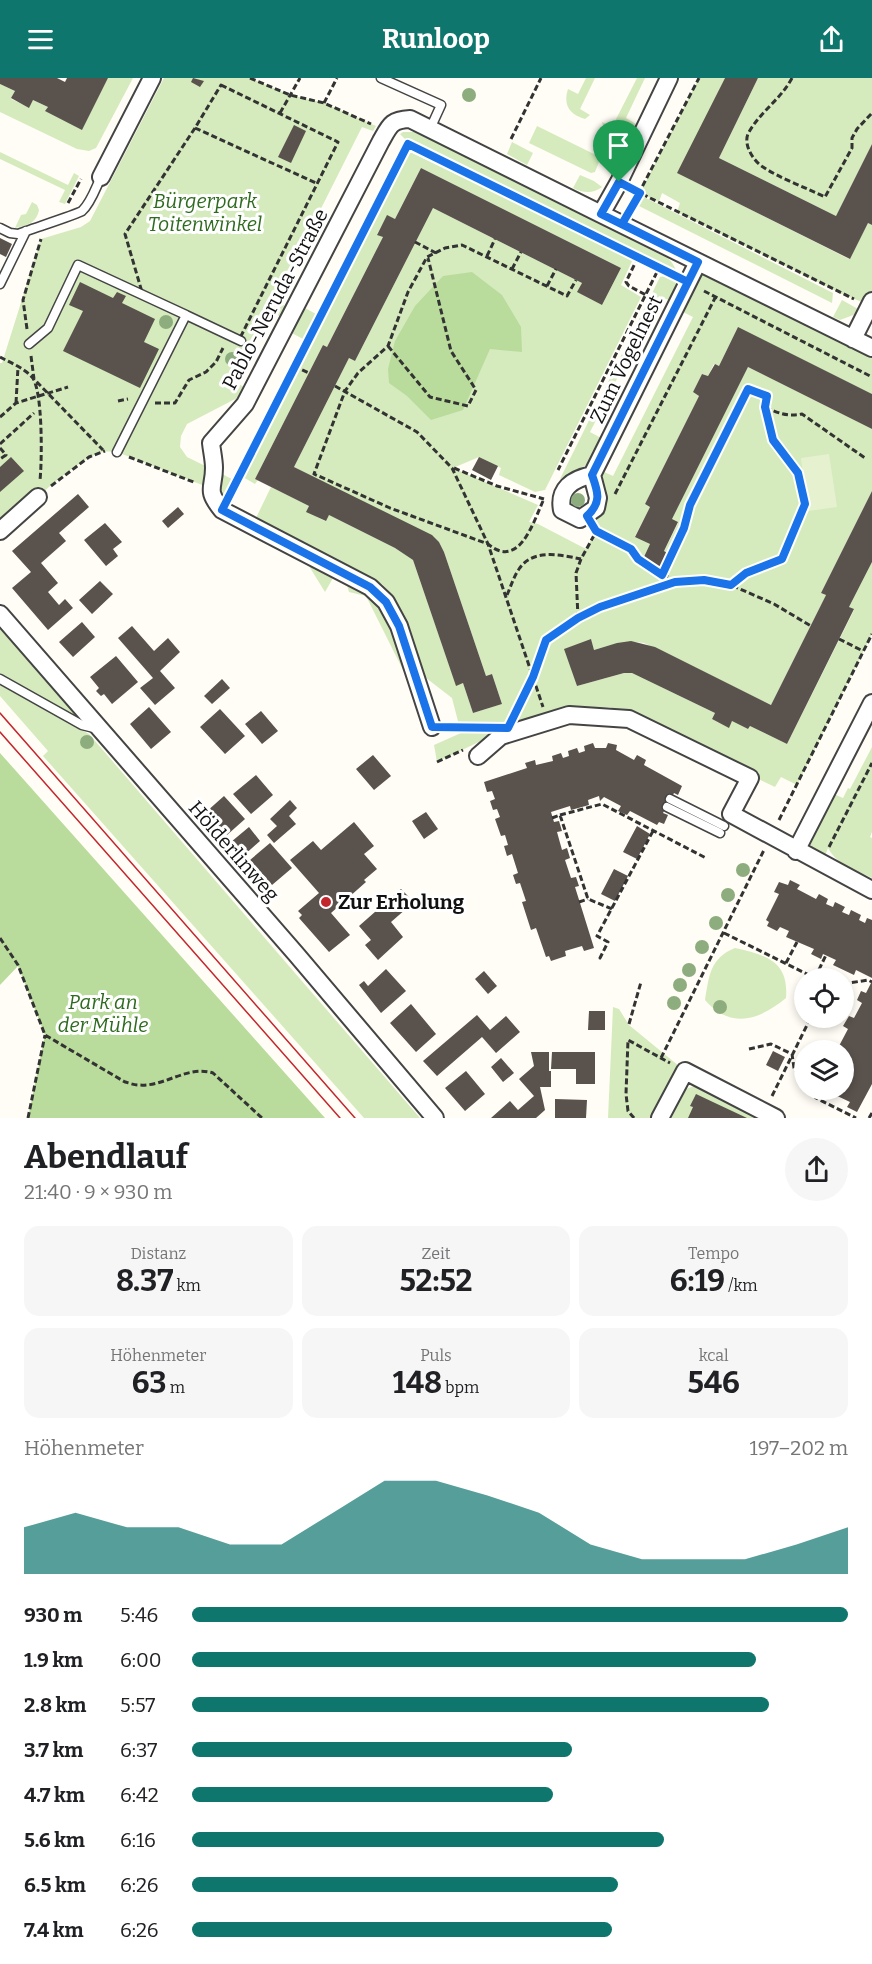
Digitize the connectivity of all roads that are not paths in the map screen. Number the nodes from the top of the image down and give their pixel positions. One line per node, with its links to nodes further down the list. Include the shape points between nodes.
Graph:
1 (152, 78): 5 (street)
2 (381, 78): 4 (lane, via 441,105)
3 (669, 78): 6 (street)
4 (430, 129): 6 (street); 24 (street, Pablo-Neruda-Straße, via 410,119 396,120 386,132 245,404 211,443 214,470 210,488 222,510 370,587 386,602 399,626)
5 (101, 177): 8 (lane, via 79,213)
6 (601, 214): 9 (street)
7 (0, 228): 8 (lane, via 18,234)
8 (26, 231): 10 (lane)
9 (698, 262): 13 (street); 18 (street, Zum Vogelnest)
10 (0, 284)
11 (871, 304): 13 (street)
12 (186, 315): 14 (lane); 15 (lane, via 78,266 48,328); 17 (lane)
13 (853, 339): 16 (street)
14 (242, 341)
15 (29, 344)
16 (872, 348)
17 (117, 452)
18 (592, 475): 18 (street, via 598,498 595,518 574,517 553,501 570,482)
19 (38, 497): 20 (street)
20 (0, 531)
21 (0, 614): 25 (street, Hölderlinweg)
22 (0, 679): 25 (lane, via 81,725)
23 (872, 703): 29 (street)
24 (432, 727)
25 (98, 729): 31 (street, Hölderlinweg)
26 (478, 756): 29 (street, via 501,736 569,715 629,719 750,778 731,814)
27 (669, 803): 28 (lane)
28 (722, 829)
29 (796, 851): 30 (street)
30 (872, 890)
31 (435, 1118)
32 (660, 1118): 33 (street, via 685,1071)
33 (776, 1118)

